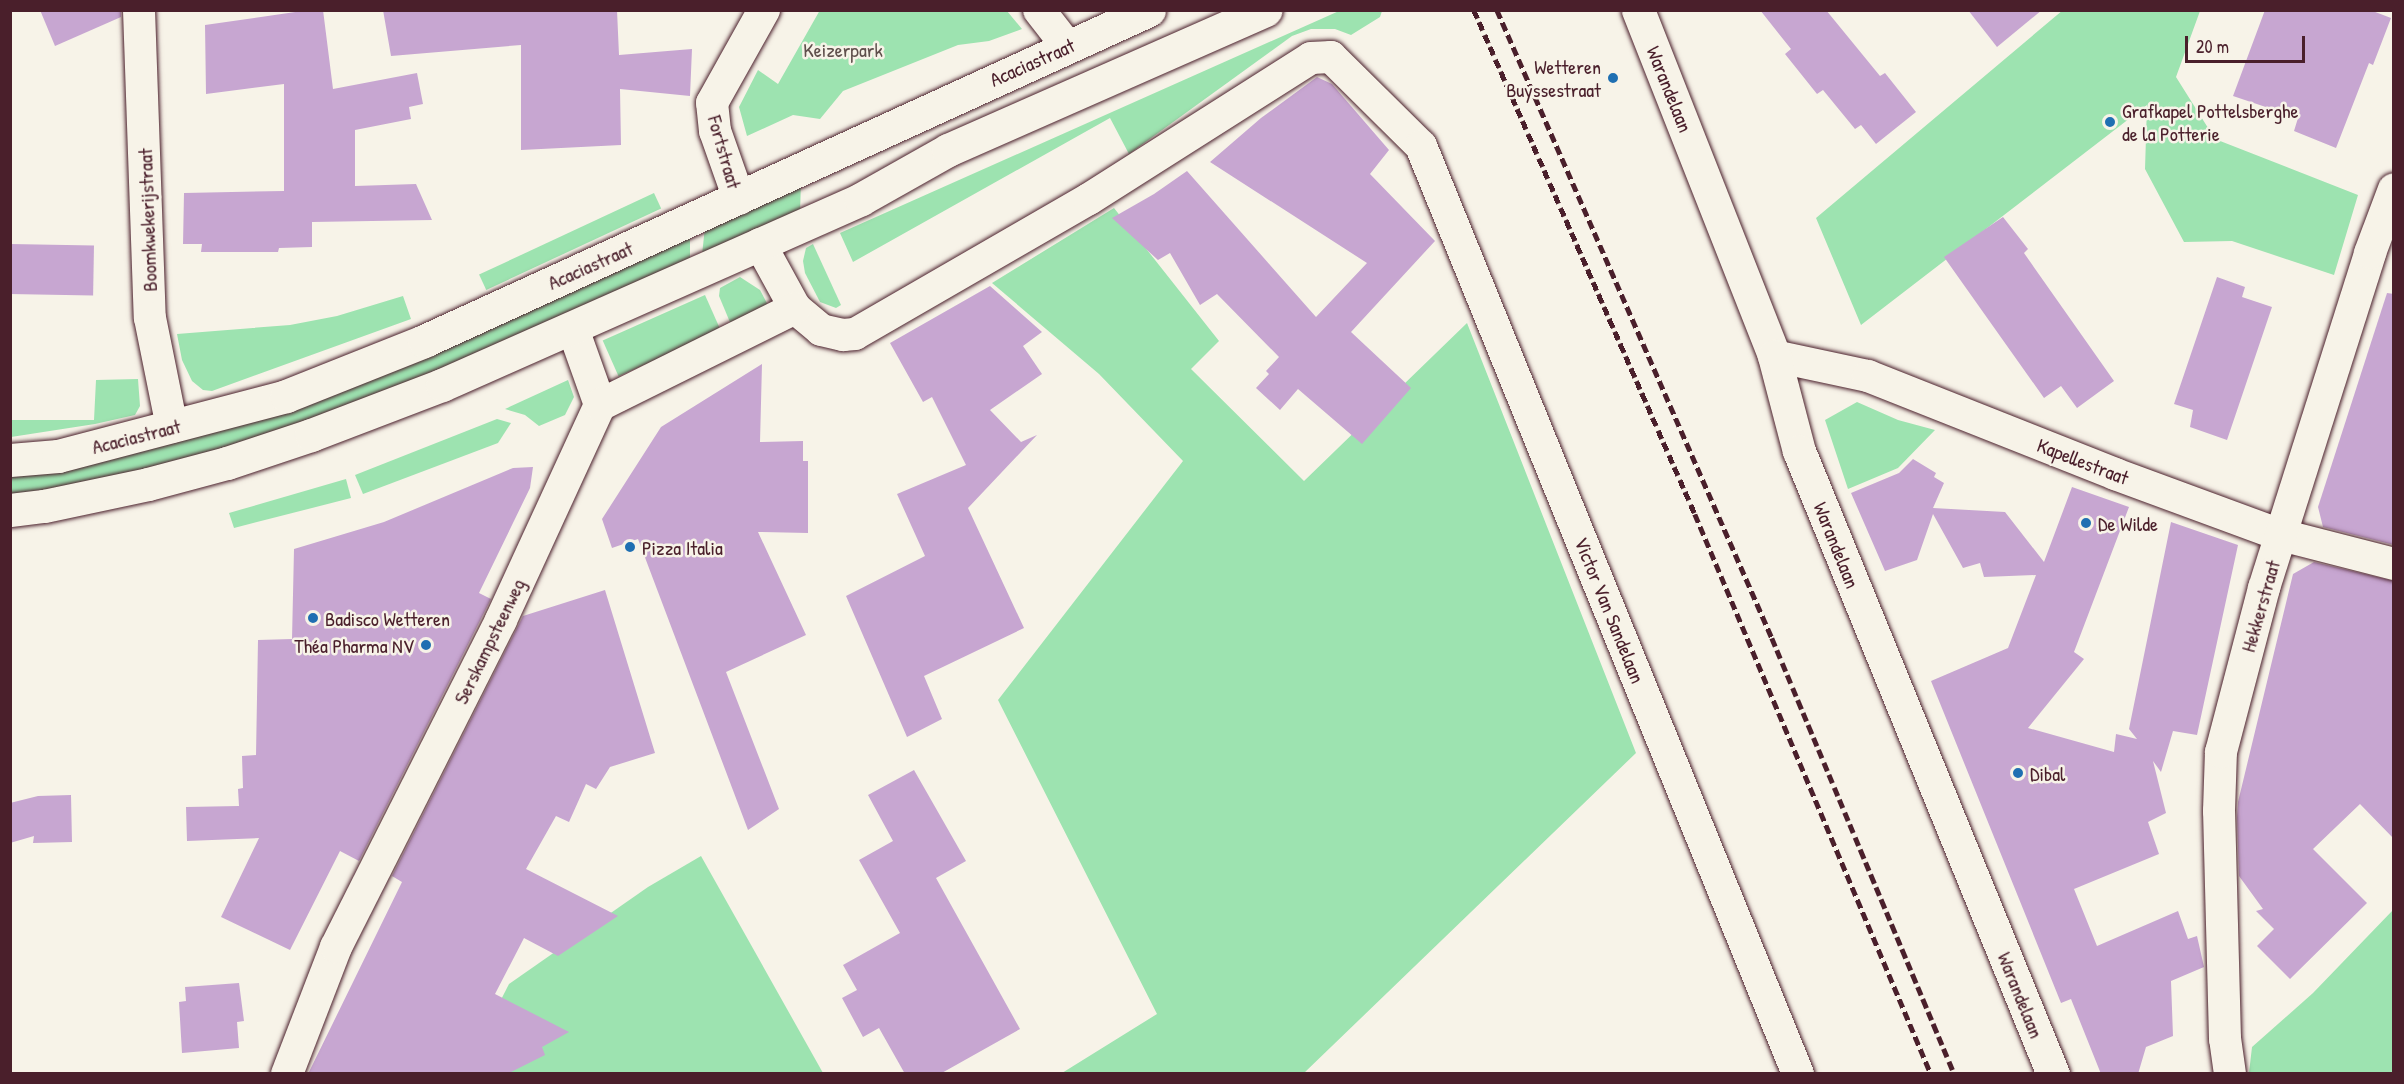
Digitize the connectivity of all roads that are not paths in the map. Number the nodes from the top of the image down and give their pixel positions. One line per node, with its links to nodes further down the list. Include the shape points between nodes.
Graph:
1 (139, 10): 16 (street, Boomkwekerijstraat, via 150,318)
2 (764, 10): 10 (street, Fortstraat, via 712,103 715,131)
3 (1039, 10): 7 (street)
4 (1149, 10): 7 (main road, Acaciastraat)
5 (1266, 10): 8 (main road)
6 (1638, 10): 14 (main road, Warandelaan)
7 (1067, 46): 8 (main road); 10 (main road, Acaciastraat)
8 (1082, 92): 11 (main road, via 948,150 861,199)
9 (2394, 189): 19 (street, Hekkerstraat)
10 (739, 199): 16 (main road, Acaciastraat, via 424,340 285,396)
11 (760, 244): 12 (street); 13 (main road)
12 (795, 308): 15 (street); 23 (street, Victor Van Sandelaan, via 821,330 855,334 1089,199 1311,58 1331,57 1422,147)
13 (573, 328): 15 (street); 18 (main road, via 442,385 227,463 44,506)
14 (1774, 356): 19 (street, Kapellestraat, via 1868,376); 24 (main road, Warandelaan, via 1799,451)
15 (600, 405): 22 (street, Serskampsteenweg, via 501,620 336,947)
16 (172, 427): 17 (main road, Acaciastraat, via 58,456)
17 (10, 460)
18 (10, 510)
19 (2281, 535): 20 (street, Kapellestraat); 21 (street, Hekkerstraat, via 2221,752 2218,811)
20 (2394, 564)
21 (2225, 1039): 25 (street, Hekkerstraat); 26 (street, Hekkerstraat)
22 (287, 1074)
23 (1798, 1074)
24 (2053, 1074)
25 (2214, 1074)
26 (2229, 1074)

